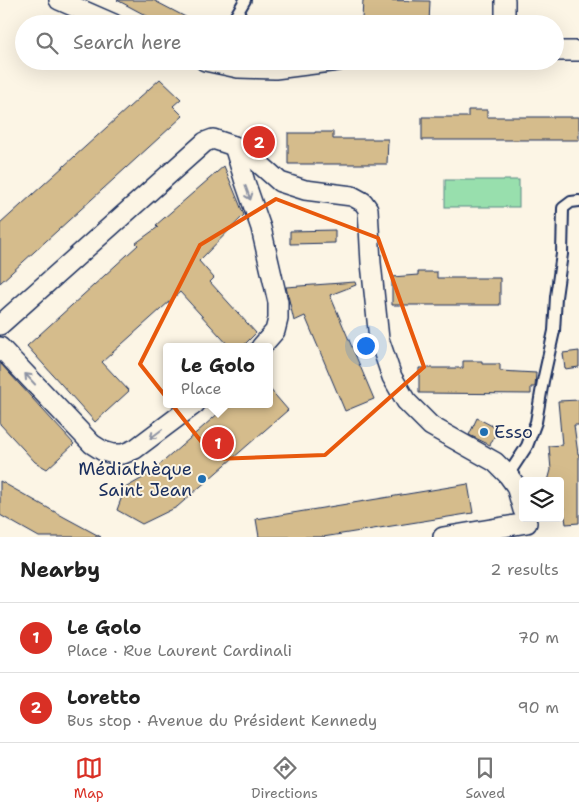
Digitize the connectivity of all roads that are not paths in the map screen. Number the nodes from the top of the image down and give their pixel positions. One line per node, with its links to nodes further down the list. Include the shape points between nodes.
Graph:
1 (58, 0): 4 (street)
2 (245, 0): 5 (lane)
3 (505, 0): 6 (street)
4 (93, 15)
5 (236, 15)
6 (504, 15)
7 (564, 51): 8 (street)
8 (579, 51)
9 (234, 146): 11 (street, via 213,139 205,142); 12 (street, one-way to 12, via 261,228 278,302 275,331); 15 (street, via 280,182 305,190 352,196 363,202 368,209 378,339 392,377 406,402 431,426 495,462)
10 (579, 201): 15 (lane, via 563,208 554,330 536,422 527,446)
11 (0, 325)
12 (264, 343)
13 (0, 347): 14 (street, one-way to 13, via 135,449 123,454 102,451)
14 (189, 408)
15 (508, 474): 16 (street)
16 (519, 496)
17 (527, 522): 18 (street)
18 (443, 537)

